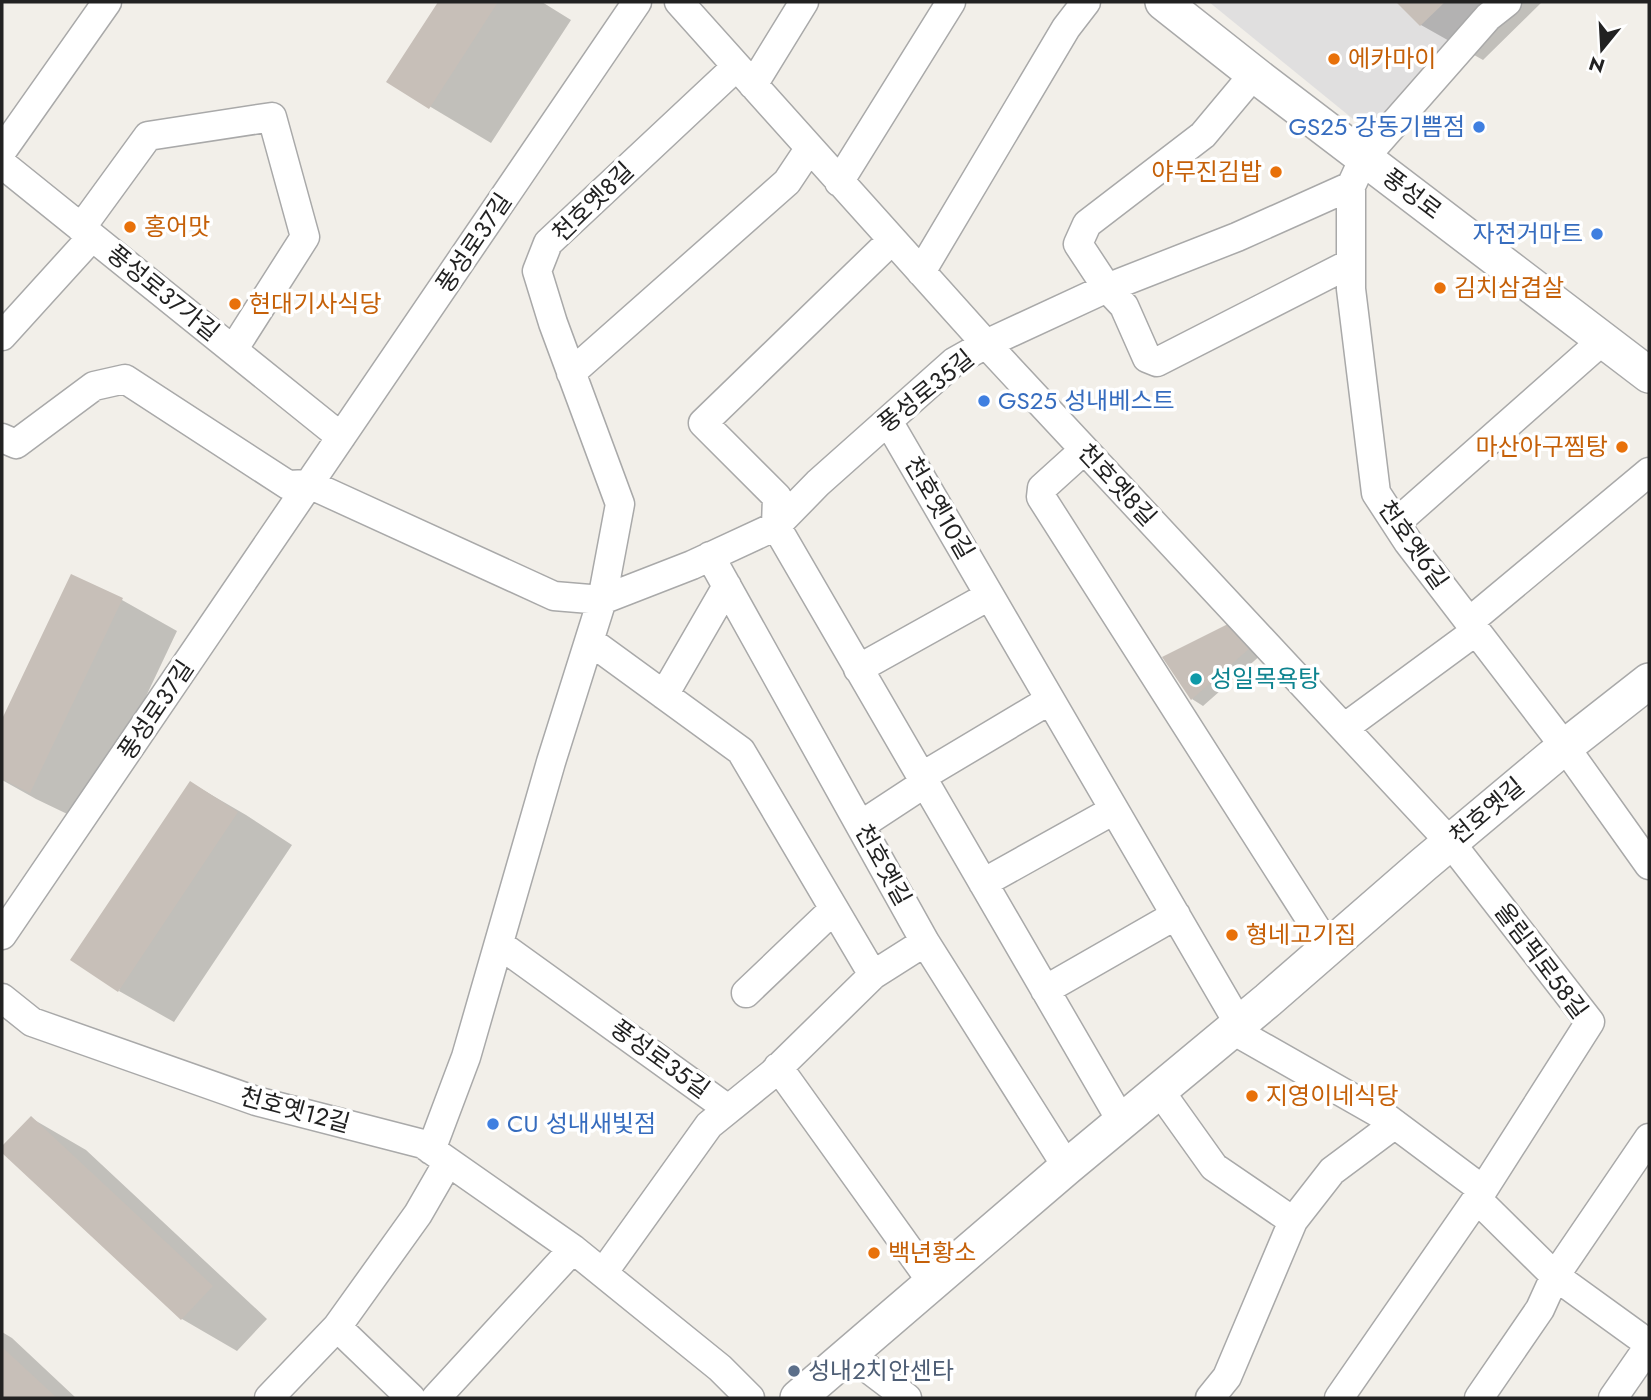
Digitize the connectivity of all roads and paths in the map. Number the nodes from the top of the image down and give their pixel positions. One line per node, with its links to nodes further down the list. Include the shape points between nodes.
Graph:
1 (637, 2): 27 (street, 풍성로37길)
2 (679, 2): 10 (street, 천호옛8길)
3 (804, 2): 10 (street)
4 (951, 2): 14 (street)
5 (1086, 2): 18 (street, via 1066,28)
6 (1163, 2): 9 (street, 풍성로)
7 (1507, 2): 13 (street, via 1488,17)
8 (95, 6): 12 (street)
9 (1254, 74): 13 (street, 풍성로); 19 (street, via 1203,135 1087,224 1078,244)
10 (745, 76): 11 (street, 천호옛8길); 24 (street, 천호옛8길, via 548,243 537,271)
11 (809, 149): 14 (street, 천호옛8길); 24 (street, via 787,181)
12 (3, 166): 15 (street, 풍성로37가길)
13 (1357, 172): 17 (street, 천호옛6길); 19 (street, 풍성로35길, via 1237,237); 21 (street, 풍성로)
14 (839, 182): 16 (street, 천호옛8길)
15 (87, 232): 20 (street, 풍성로37가길); 23 (street, 풍성로37가길); 23 (street, 풍성로37가길, via 148,136 272,117 305,237)
16 (892, 240): 18 (street, 천호옛8길); 33 (street, via 703,423 777,497)
17 (1351, 263): 19 (street, via 1157,362 1147,358 1124,306); 32 (street, 천호옛6길, via 1376,493)
18 (921, 272): 22 (street, 천호옛8길)
19 (1107, 288): 22 (street, 풍성로35길)
20 (2, 336)
21 (1603, 340): 25 (street, 풍성로); 32 (street)
22 (986, 344): 26 (street, 풍성로35길, via 954,362); 29 (street, 천호옛8길)
23 (233, 350): 27 (street, 풍성로37가길)
24 (571, 373): 37 (street, 천호옛8길, via 620,504)
25 (1649, 375)
26 (888, 421): 33 (street, 풍성로35길); 36 (street, 천호옛10길)
27 (341, 437): 31 (street, 풍성로37길)
28 (2, 438): 31 (street, via 16,444 94,386 125,379 288,485)
29 (1084, 450): 44 (street, 천호옛8길); 57 (street, via 1042,488 1041,496)
30 (1649, 472): 38 (street)
31 (309, 484): 37 (street, via 554,596); 54 (street, 풍성로37길)
32 (1396, 523): 38 (street, 천호옛6길)
33 (776, 526): 34 (street, 풍성로35길); 40 (street)
34 (710, 556): 35 (street, 천호옛길); 37 (street, 풍성로35길)
35 (727, 586): 42 (street); 48 (street, 천호옛길)
36 (989, 596): 40 (street); 43 (street, 천호옛10길)
37 (602, 600): 39 (street)
38 (1472, 627): 44 (street); 45 (street, 천호옛6길)
39 (590, 640): 42 (street); 56 (street)
40 (858, 668): 46 (street)
41 (1649, 681): 45 (street, 천호옛길)
42 (664, 695): 52 (street, via 741,751)
43 (1050, 701): 46 (street); 47 (street, 천호옛10길)
44 (1343, 728): 49 (street, 천호옛8길)
45 (1564, 747): 49 (street, 천호옛길); 50 (street, 천호옛6길)
46 (923, 780): 48 (street); 51 (street)
47 (1114, 810): 51 (street); 53 (street, 천호옛10길)
48 (861, 825): 55 (street, 천호옛길)
49 (1450, 842): 57 (street, 천호옛길); 71 (street, 올림픽로58길, via 1590,1022)
50 (1649, 865)
51 (983, 883): 59 (street)
52 (834, 909): 58 (street); 60 (street)
53 (1175, 915): 59 (street); 62 (street, 천호옛10길)
54 (2, 935)
55 (925, 942): 58 (street, 풍성로35길); 70 (street, 천호옛길)
56 (499, 944): 65 (street, 풍성로35길); 69 (street)
57 (1328, 947): 62 (street, 천호옛길)
58 (873, 975): 63 (street, 풍성로35길)
59 (1045, 990): 66 (street)
60 (746, 993)
61 (2, 998): 69 (street, 천호옛12길, via 32,1022 256,1101 423,1144)
62 (1235, 1026): 64 (street, 천호옛길); 67 (street)
63 (778, 1067): 65 (street, 풍성로35길); 76 (street)
64 (1159, 1090): 66 (street, 천호옛길); 72 (street, via 1214,1167)
65 (728, 1109): 74 (street, via 709,1125)
66 (1122, 1122): 70 (street, 천호옛길)
67 (1395, 1124): 71 (street); 72 (street, via 1332,1171)
68 (1649, 1138): 75 (street)
69 (440, 1156): 73 (street, 천호옛12길); 77 (street, via 418,1214)
70 (1067, 1167): 76 (street, 천호옛길)
71 (1480, 1194): 75 (street); 87 (street, 올림픽로58길)
72 (1293, 1221): 86 (street, via 1227,1377)
73 (573, 1249): 74 (street, 천호옛12길); 82 (street)
74 (603, 1273): 83 (street, 천호옛12길)
75 (1555, 1276): 78 (street); 88 (street, via 1540,1309)
76 (932, 1282): 79 (street, 천호옛길)
77 (337, 1326): 80 (street); 81 (street)
78 (1649, 1345): 89 (street)
79 (849, 1354): 84 (street, 천호옛길); 85 (street)
80 (269, 1398)
81 (411, 1398)
82 (436, 1398)
83 (750, 1398)
84 (798, 1398)
85 (907, 1398)
86 (1210, 1398)
87 (1339, 1398)
88 (1479, 1398)
89 (1613, 1398)

